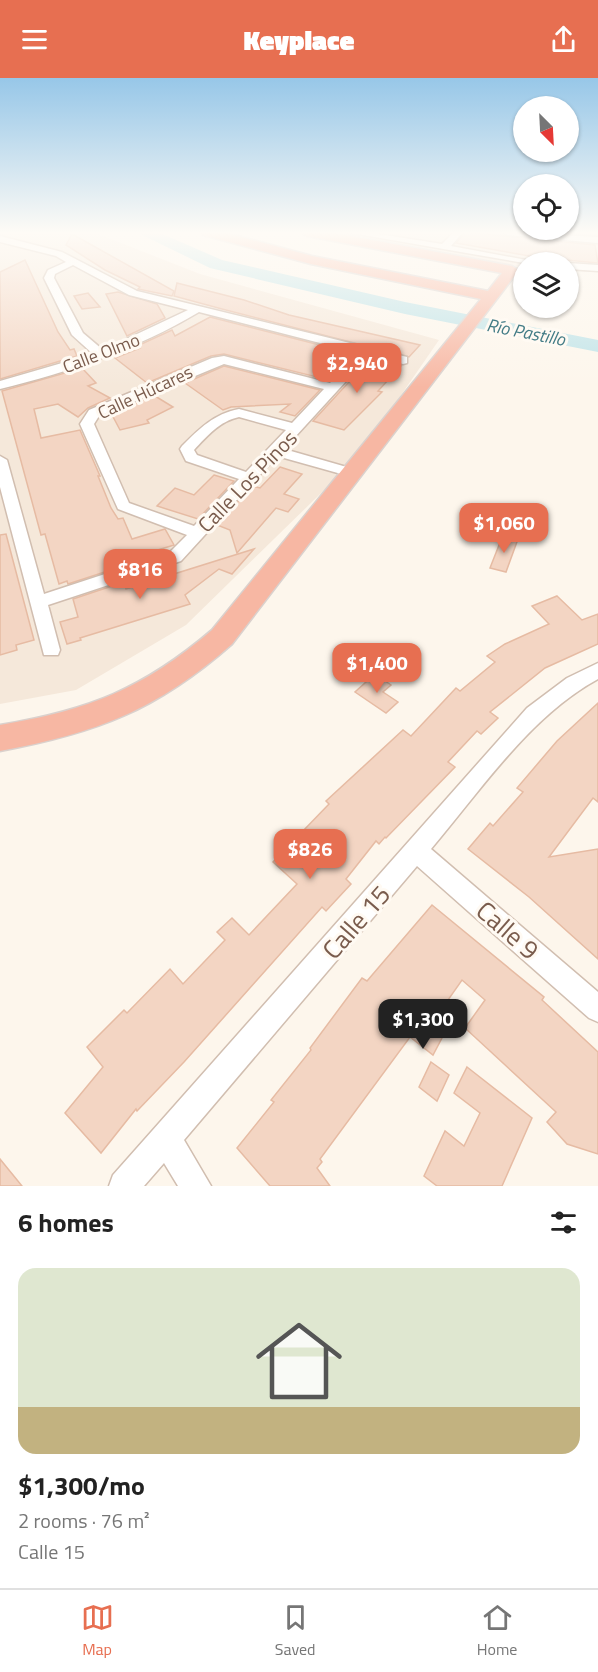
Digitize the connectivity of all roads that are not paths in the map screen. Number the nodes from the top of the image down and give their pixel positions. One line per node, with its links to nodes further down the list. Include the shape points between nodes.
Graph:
1 (52, 284): 8 (street, via 78,335)
2 (113, 284): 6 (street)
3 (419, 284): 5 (highway)
4 (502, 284): 5 (highway)
5 (489, 299): 15 (highway)
6 (197, 309): 7 (street); 8 (street, Calle Olmo, via 168,327)
7 (367, 351): 9 (street); 11 (street, Calle Los Pinos)
8 (99, 353): 10 (street, Calle Olmo, via 47,374)
9 (403, 360)
10 (0, 386)
11 (334, 388): 12 (street, Calle Los Pinos); 17 (street, Calle Húcares, via 224,360 94,413 87,424 123,506)
12 (297, 429): 13 (street, Calle Los Pinos); 16 (street, via 239,413 229,414 220,417 187,448 191,458)
13 (277, 451): 15 (street); 16 (street, Calle Los Pinos)
14 (0, 460): 18 (street)
15 (352, 473): 21 (highway, via 222,637 188,665 143,695 58,726)
16 (251, 478): 17 (street, Calle Los Pinos)
17 (197, 533): 18 (street, Calle Los Pinos, via 175,557)
18 (38, 602): 19 (street)
19 (51, 650)
20 (598, 670): 22 (street, Calle 15, via 573,683 534,714)
21 (0, 738)
22 (417, 851): 23 (street, Calle 9); 24 (street, Calle 15)
23 (598, 1009)
24 (166, 1139): 25 (street, Calle 15); 26 (street)
25 (124, 1186)
26 (196, 1186)

